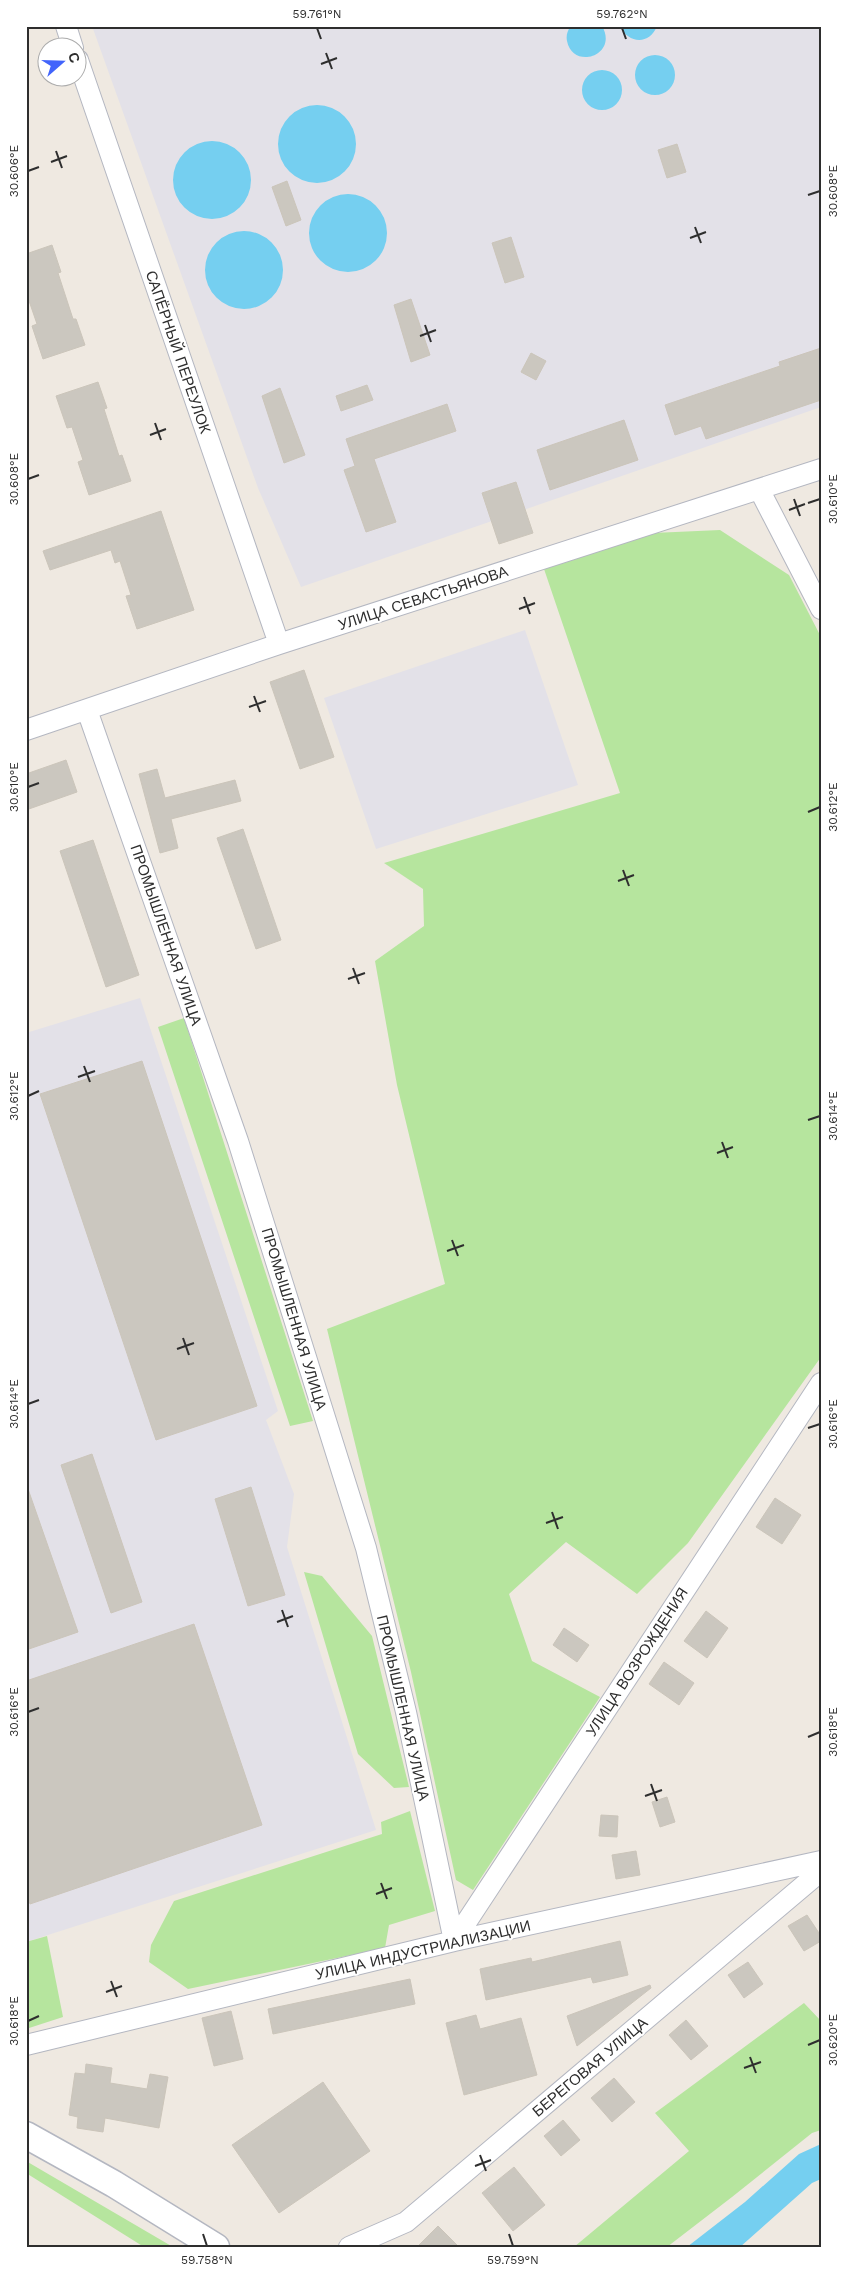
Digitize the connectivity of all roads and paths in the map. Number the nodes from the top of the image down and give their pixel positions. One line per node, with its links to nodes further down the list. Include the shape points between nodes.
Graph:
1 (66, 26): 2 (street)
2 (70, 38)
3 (88, 88): 7 (street, САПЁРНЫЙ ПЕРЕУЛОК)
4 (821, 469): 5 (street, УЛИЦА СЕВАСТЬЯНОВА)
5 (759, 489): 6 (street); 7 (street, УЛИЦА СЕВАСТЬЯНОВА)
6 (821, 609)
7 (279, 644): 8 (street, УЛИЦА СЕВАСТЬЯНОВА)
8 (87, 710): 9 (street, УЛИЦА СЕВАСТЬЯНОВА); 13 (street, ПРОМЫШЛЕННАЯ УЛИЦА, via 238,1140 366,1548 406,1712)
9 (26, 730)
10 (821, 1382): 13 (street, УЛИЦА ВОЗРОЖДЕНИЯ)
11 (821, 1861): 13 (street, УЛИЦА ИНДУСТРИАЛИЗАЦИИ)
12 (821, 1871): 17 (street, БЕРЕГОВАЯ УЛИЦА, via 406,2222)
13 (454, 1941): 14 (street, УЛИЦА ИНДУСТРИАЛИЗАЦИИ)
14 (26, 2045)
15 (26, 2135): 16 (street)
16 (216, 2247)
17 (349, 2247)

